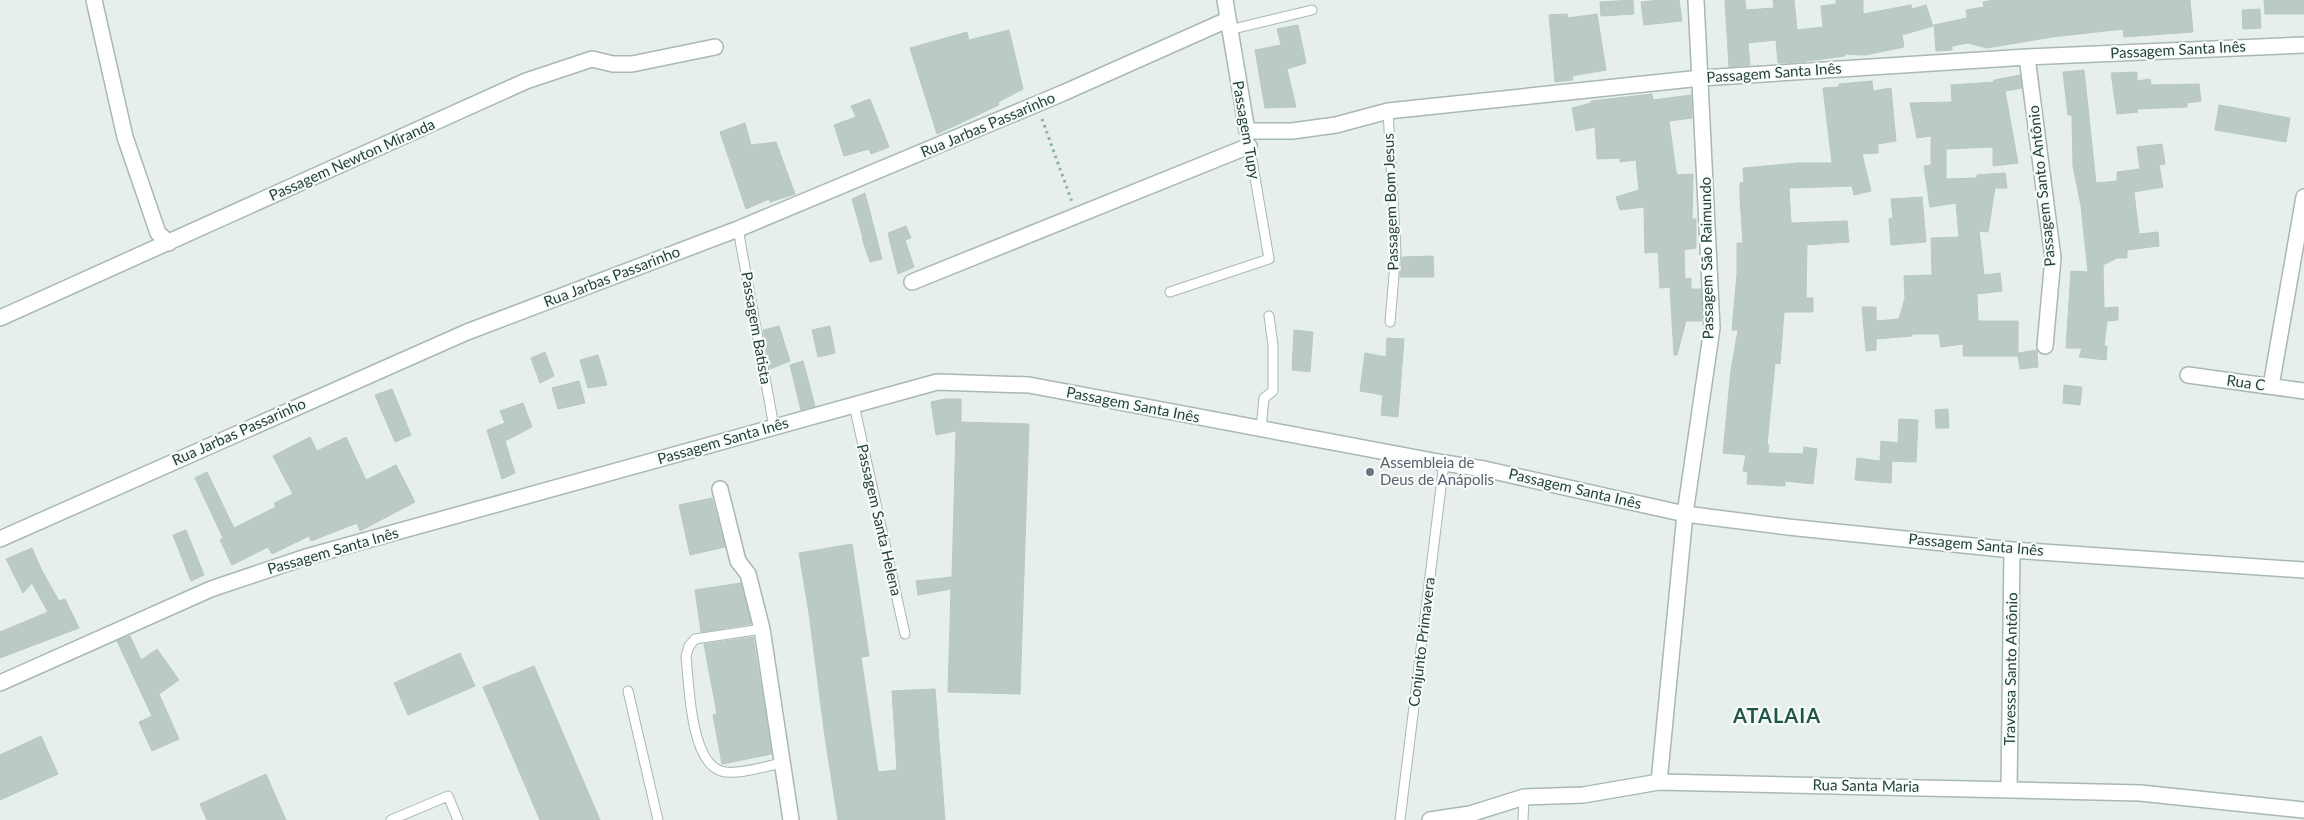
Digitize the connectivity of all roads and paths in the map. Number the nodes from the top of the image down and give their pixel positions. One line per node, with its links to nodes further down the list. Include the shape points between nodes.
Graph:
1 (94, 0): 16 (street, via 125,137 158,233)
2 (1225, 0): 5 (street, Passagem Tupy)
3 (1696, 0): 9 (street, Passagem São Raimundo)
4 (1312, 10): 5 (lane)
5 (1228, 25): 10 (street, Rua Jarbas Passarinho); 12 (street, Passagem Tupy)
6 (2304, 45): 8 (street, Passagem Santa Inês)
7 (715, 47): 16 (street, Passagem Newton Miranda, via 632,64 592,59 559,69)
8 (2027, 57): 9 (street, Passagem Santa Inês); 22 (street, Passagem Santo Antônio, via 2053,258)
9 (1701, 78): 11 (street, Passagem Santa Inês); 31 (street, Passagem São Raimundo, via 1712,328)
10 (1037, 104): 14 (path); 15 (street, Rua Jarbas Passarinho)
11 (1388, 111): 12 (street, Passagem Santa Inês, via 1336,125); 21 (lane, Passagem Bom Jesus, via 1396,251)
12 (1248, 139): 14 (street, Passagem Santa Inês); 18 (lane, Passagem Tupy, via 1269,259)
13 (2304, 196): 24 (street)
14 (1076, 216): 17 (street, Passagem Santa Inês)
15 (738, 229): 27 (lane, Passagem Batista); 32 (street, Rua Jarbas Passarinho, via 467,332)
16 (168, 243): 20 (street, Passagem Newton Miranda)
17 (912, 282)
18 (1170, 292)
19 (1269, 316): 28 (lane, via 1273,391 1264,398)
20 (0, 318)
21 (1390, 322)
22 (2045, 346)
23 (2188, 375): 24 (street, Rua C)
24 (2271, 386): 25 (street, Rua C)
25 (2304, 391)
26 (854, 405): 27 (street, Passagem Santa Inês); 28 (street, Passagem Santa Inês, via 937,382 1029,385); 36 (lane, Passagem Santa Helena)
27 (774, 427): 37 (street, Passagem Santa Inês, via 306,557 211,588)
28 (1261, 429): 29 (street, Passagem Santa Inês)
29 (1444, 463): 31 (street, Passagem Santa Inês); 48 (lane, Conjunto Primavera)
30 (720, 488): 35 (street, via 738,561 748,574)
31 (1685, 514): 33 (street, Passagem Santa Inês); 40 (street, Passagem São Raimundo)
32 (0, 539)
33 (2012, 550): 34 (street, Passagem Santa Inês); 41 (street, Travessa Santo Antônio)
34 (2304, 570)
35 (762, 629): 39 (street); 39 (lane, via 694,639 689,646 686,656 696,740 710,764 721,771)
36 (906, 634)
37 (0, 683)
38 (628, 691): 46 (lane)
39 (782, 763): 47 (street)
40 (1659, 782): 41 (street, Rua Santa Maria); 42 (street, Rua Santa Maria, via 1583,795)
41 (2009, 789): 43 (street, Rua Santa Maria, via 2140,793)
42 (1524, 797): 49 (street, Rua Santa Maria, via 1470,814); 50 (lane)
43 (2304, 810)
44 (391, 820): 45 (lane, via 448,796)
45 (458, 820)
46 (658, 820)
47 (791, 820)
48 (1400, 820)
49 (1430, 820)
50 (1523, 820)

